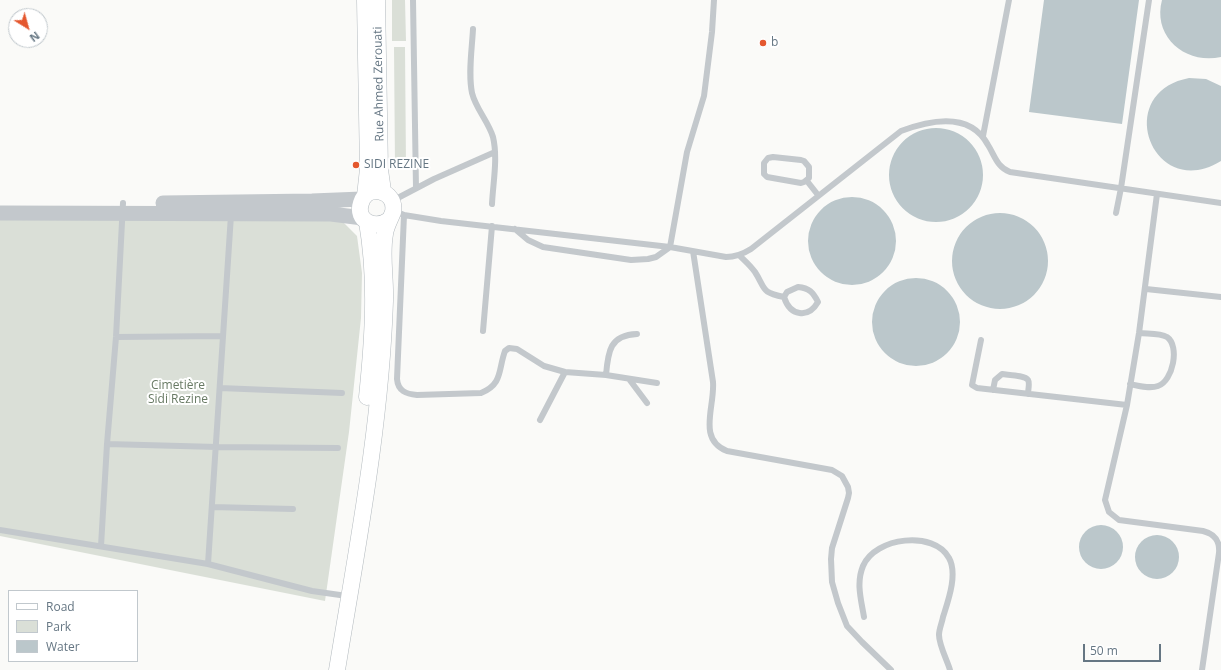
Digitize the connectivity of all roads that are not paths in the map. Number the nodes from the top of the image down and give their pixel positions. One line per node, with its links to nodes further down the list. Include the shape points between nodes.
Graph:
1 (366, 0): 15 (main road, via 368,169)
2 (377, 0): 19 (main road, Rue Ahmed Zerouati, via 380,170)
3 (413, 0): 11 (lane)
4 (714, 0): 27 (lane, via 704,96 687,152)
5 (1009, 0): 8 (lane)
6 (1149, 0): 12 (lane)
7 (473, 29): 9 (lane, via 472,93 493,137)
8 (984, 136): 12 (lane, via 1001,168 1010,172); 14 (lane, via 966,124 952,121 937,121 900,131)
9 (495, 152): 11 (lane); 18 (lane)
10 (807, 181): 10 (lane, via 810,171 804,162 773,157 765,161 764,172 767,177 801,183); 14 (lane)
11 (416, 188): 19 (lane)
12 (1121, 188): 13 (lane); 23 (lane)
13 (1157, 194): 17 (lane); 30 (lane)
14 (818, 195): 29 (lane)
15 (364, 198): 19 (main road, via 373,192); 20 (street); 24 (main road, via 360,208)
16 (0, 203): 20 (street)
17 (1221, 203)
18 (492, 204)
19 (392, 207): 24 (main road, via 380,224 371,224); 25 (lane, via 441,221); 39 (lane, via 397,383 401,390 417,395 481,393 497,381 504,351 509,348 517,348 544,366); 62 (main road, via 384,243 386,298 382,370 363,511)
20 (123, 208): 21 (street); 22 (street); 37 (lane)
21 (0, 213)
22 (231, 213): 24 (street, via 331,214); 36 (lane)
23 (1116, 213)
24 (365, 220): 59 (main road, via 372,260 374,300 371,363 363,444)
25 (492, 226): 26 (lane); 33 (lane)
26 (514, 229): 27 (lane); 27 (lane, via 543,247 631,260 648,260)
27 (670, 248): 28 (lane)
28 (693, 251): 29 (lane, via 726,257); 63 (lane, via 713,382 710,435 717,445 728,451 832,470 842,476 848,487 848,498 834,537 831,559 832,582 847,626)
29 (739, 256): 31 (lane, via 751,267 764,288 772,294)
30 (1146, 289): 32 (lane); 34 (lane)
31 (784, 297): 31 (lane, via 786,304 796,313 809,312 818,302 810,290 798,287 787,292)
32 (1221, 297)
33 (483, 331)
34 (1139, 333): 43 (lane); 43 (lane, via 1164,336 1171,340 1174,348 1172,370 1167,380 1158,386)
35 (637, 334): 40 (lane, via 627,334 617,339 608,353)
36 (223, 336): 37 (lane); 44 (lane)
37 (116, 337): 51 (lane)
38 (981, 340): 45 (lane, via 972,384 977,388)
39 (565, 372): 40 (lane); 50 (lane)
40 (606, 375): 41 (lane)
41 (629, 379): 42 (lane); 48 (lane)
42 (657, 383)
43 (1130, 384): 49 (lane)
44 (220, 388): 46 (lane); 52 (lane)
45 (993, 390): 47 (lane); 47 (lane, via 995,380 1002,374 1027,379)
46 (342, 393)
47 (1028, 394): 49 (lane)
48 (647, 403)
49 (1127, 405): 65 (lane, via 1106,493 1105,500 1109,512 1126,521 1209,532 1218,541)
50 (540, 420)
51 (107, 444): 52 (lane); 57 (lane)
52 (217, 447): 53 (lane); 54 (lane)
53 (338, 448)
54 (212, 507): 55 (lane); 58 (lane)
55 (293, 509)
56 (0, 530): 57 (lane)
57 (101, 546): 58 (lane)
58 (208, 564): 59 (lane, via 312,591)
59 (340, 595): 61 (main road)
60 (864, 617): 64 (lane, via 859,586 860,574 864,564 874,553 883,546 901,541 920,541 937,546 949,557 954,574 939,635)
61 (328, 670)
62 (337, 670)
63 (891, 670)
64 (950, 670)
65 (1202, 670)

